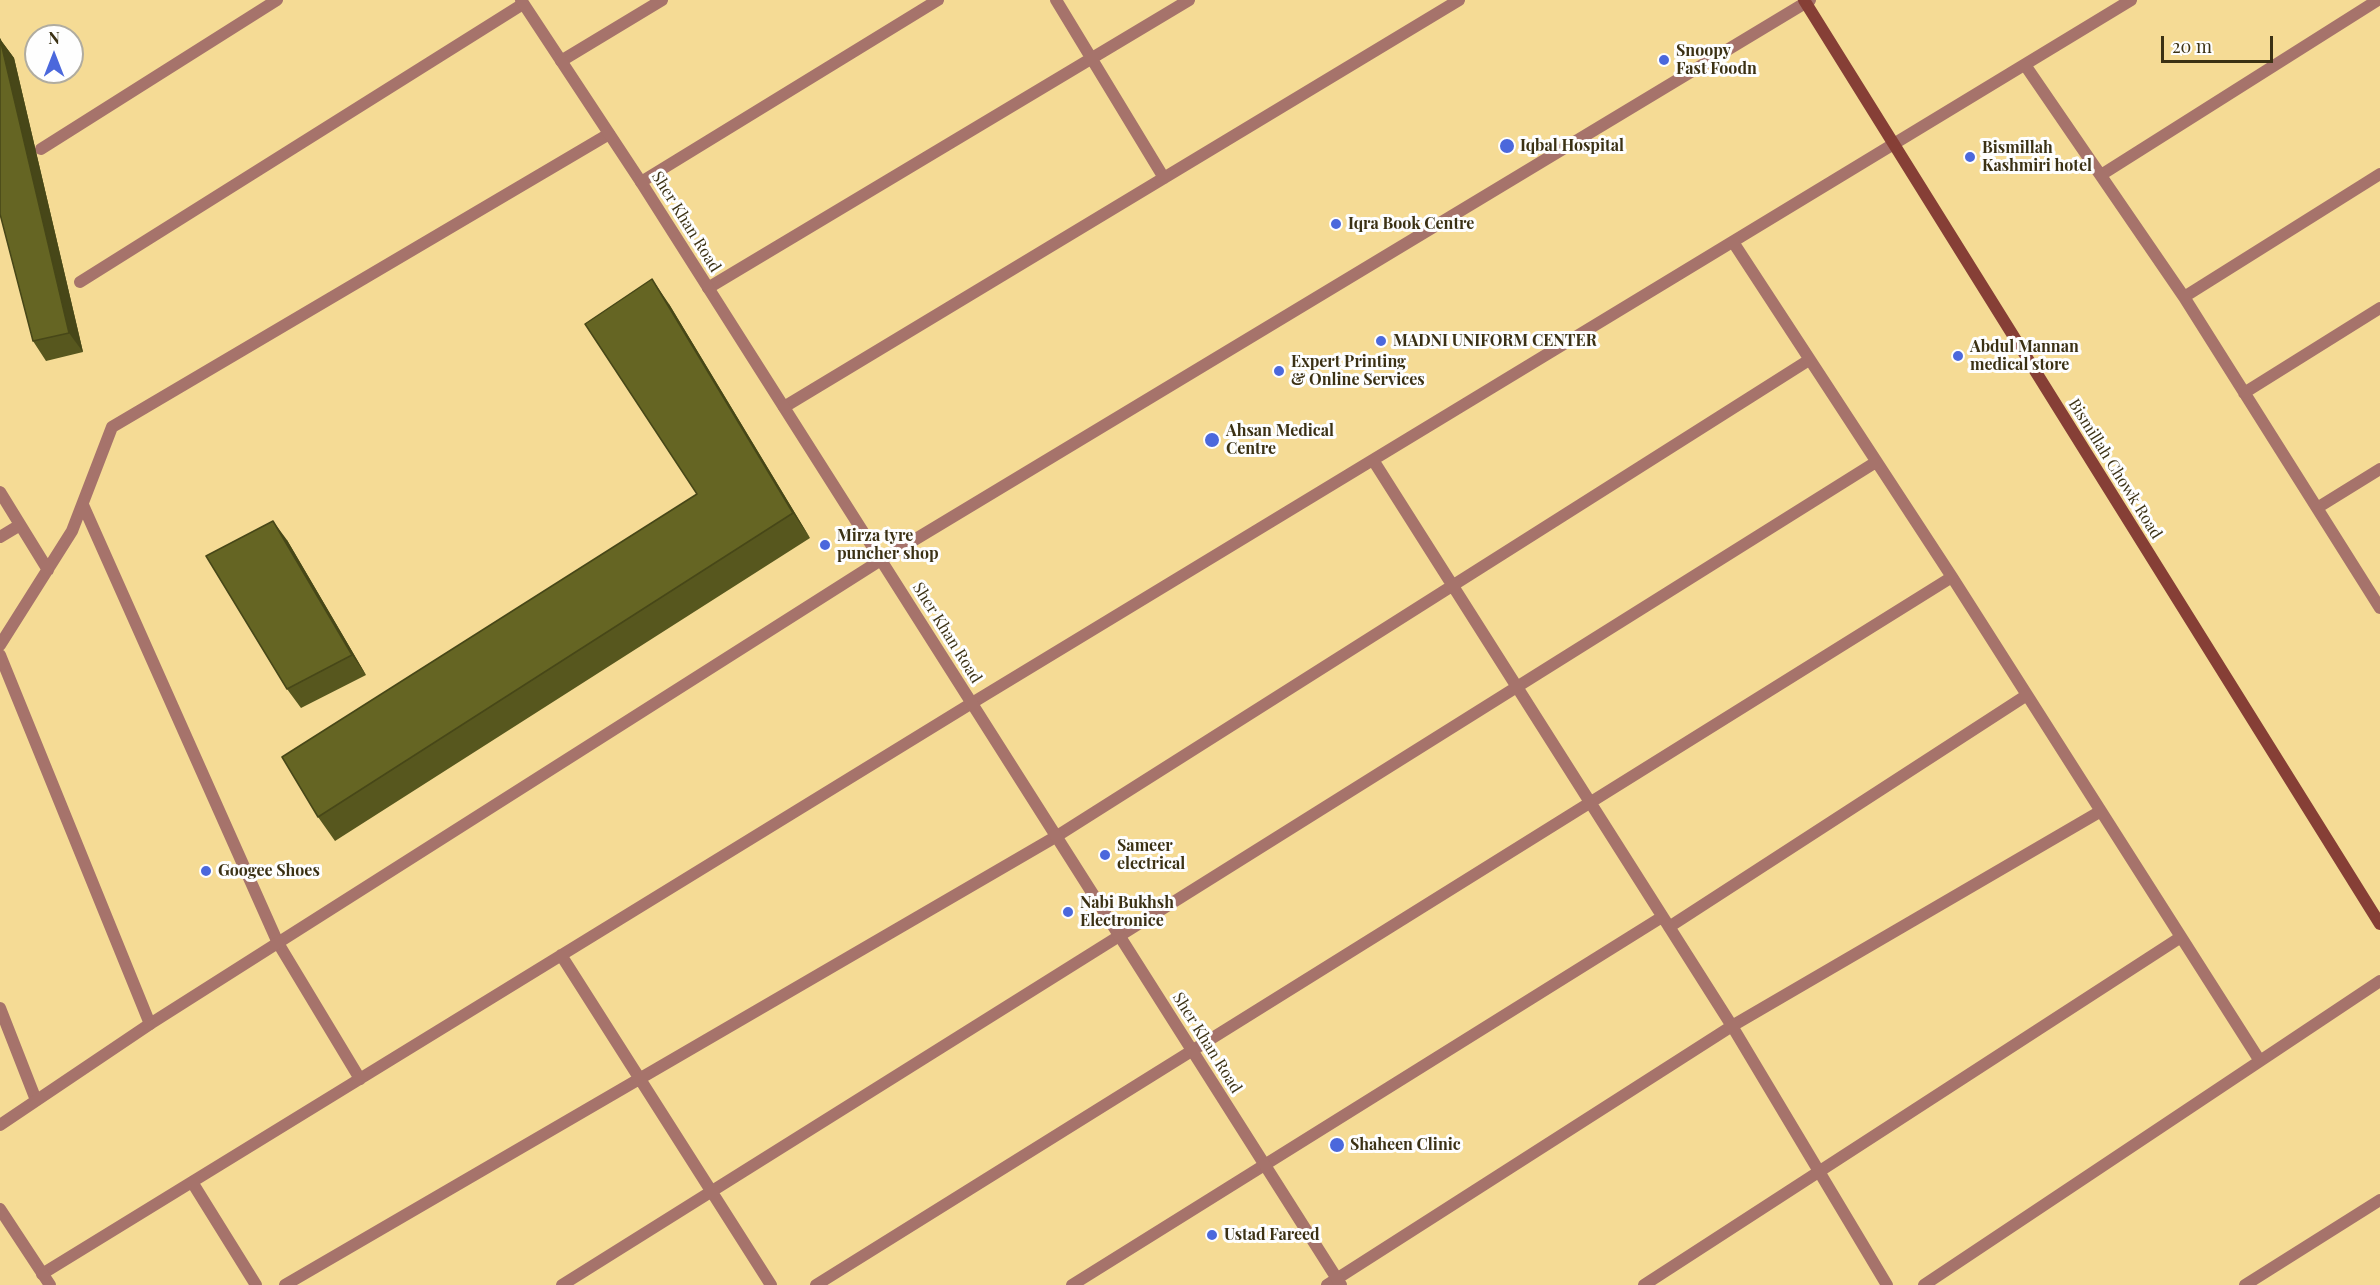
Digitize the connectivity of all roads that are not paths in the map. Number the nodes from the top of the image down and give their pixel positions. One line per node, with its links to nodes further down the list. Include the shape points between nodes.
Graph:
1 (277, 0): 16 (street)
2 (662, 0): 12 (street)
3 (938, 0): 20 (street)
4 (1056, 0): 11 (street)
5 (1189, 0): 11 (street)
6 (1459, 0): 19 (street)
7 (2131, 0): 13 (street)
8 (2378, 0): 18 (street)
9 (1806, 1): 15 (main road, Bismillah Chowk Road); 37 (street)
10 (522, 2): 12 (street, Sher Khan Road); 22 (street)
11 (1092, 58): 19 (street); 23 (street)
12 (561, 61): 14 (street, Sher Khan Road)
13 (2025, 64): 15 (street); 18 (street)
14 (609, 134): 20 (street, Sher Khan Road); 33 (street, via 112,427)
15 (1894, 145): 21 (street); 51 (main road, Bismillah Chowk Road)
16 (41, 148)
17 (2380, 174): 24 (street)
18 (2101, 175): 24 (street)
19 (1164, 178): 28 (street)
20 (641, 182): 23 (street, Sher Khan Road)
21 (1733, 242): 26 (street); 29 (street)
22 (80, 282)
23 (708, 288): 28 (street, Sher Khan Road)
24 (2184, 297): 27 (street)
25 (2380, 308): 27 (street)
26 (1809, 360): 30 (street); 40 (street)
27 (2244, 393): 34 (street)
28 (784, 408): 37 (street, Sher Khan Road)
29 (1373, 460): 40 (street); 46 (street)
30 (1876, 462): 39 (street); 44 (street)
31 (2380, 469): 34 (street)
32 (0, 492): 35 (street)
33 (83, 505): 38 (street); 54 (street)
34 (2317, 508): 41 (street)
35 (20, 525): 36 (street); 38 (street)
36 (0, 537)
37 (881, 560): 46 (street, Sher Khan Road); 54 (street)
38 (48, 570): 42 (street)
39 (1952, 578): 45 (street); 47 (street)
40 (1452, 585): 44 (street); 49 (street)
41 (2380, 608)
42 (0, 645)
43 (0, 655): 58 (street)
44 (1518, 688): 47 (street); 52 (street)
45 (2027, 695): 48 (street); 50 (street)
46 (972, 703): 49 (street, Sher Khan Road); 55 (street)
47 (1590, 802): 50 (street); 60 (street)
48 (2101, 812): 53 (street); 59 (street)
49 (1057, 836): 52 (street, Sher Khan Road); 63 (street)
50 (1666, 922): 59 (street); 66 (street)
51 (2380, 924)
52 (1120, 937): 60 (street, Sher Khan Road); 69 (street)
53 (2181, 937): 61 (street); 67 (street)
54 (278, 943): 58 (street); 62 (street)
55 (561, 955): 62 (street); 63 (street)
56 (2380, 981): 61 (street)
57 (0, 1008): 64 (street)
58 (150, 1024): 64 (street)
59 (1732, 1026): 67 (street); 73 (street)
60 (1192, 1050): 66 (street, Sher Khan Road); 79 (street)
61 (2259, 1061): 83 (street)
62 (360, 1078): 68 (street)
63 (640, 1078): 69 (street); 76 (street)
64 (36, 1100): 65 (street)
65 (0, 1125)
66 (1265, 1165): 73 (street, Sher Khan Road); 80 (street)
67 (1818, 1172): 81 (street); 82 (street)
68 (192, 1182): 72 (street); 75 (street)
69 (712, 1192): 77 (street); 78 (street)
70 (2380, 1200): 84 (street)
71 (0, 1209): 72 (street)
72 (42, 1274): 74 (street)
73 (1335, 1283)
74 (50, 1285)
75 (256, 1285)
76 (285, 1285)
77 (562, 1285)
78 (771, 1285)
79 (816, 1285)
80 (1072, 1285)
81 (1644, 1285)
82 (1887, 1285)
83 (1924, 1285)
84 (2245, 1285)

